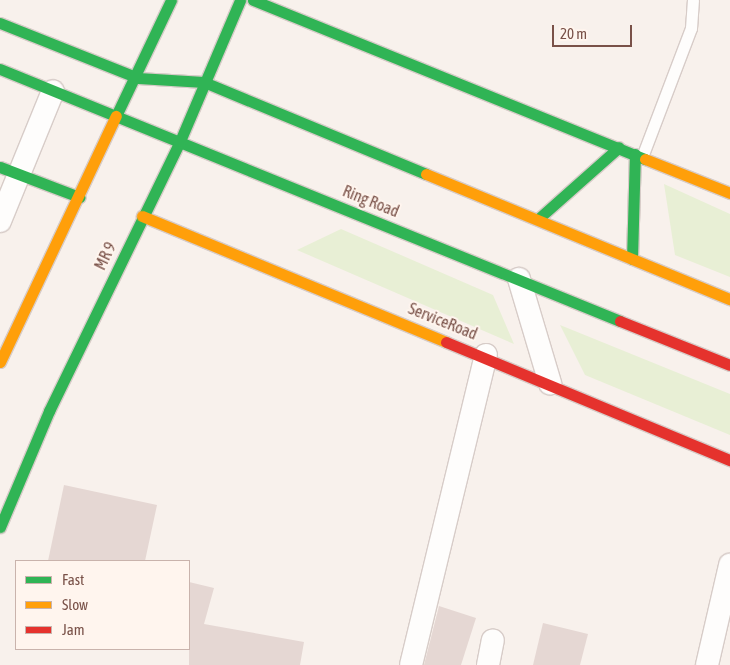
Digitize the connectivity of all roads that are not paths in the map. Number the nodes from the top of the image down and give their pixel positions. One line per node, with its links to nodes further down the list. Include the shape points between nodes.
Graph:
1 (172, 0): 7 (street)
2 (240, 0): 8 (street, MR 9)
3 (253, 0): 12 (street)
4 (693, 0): 13 (lane, via 691,28)
5 (0, 23): 7 (street)
6 (0, 69): 9 (street, Ring Road)
7 (138, 78): 8 (street); 10 (street)
8 (204, 82): 11 (street, MR 9); 18 (street)
9 (53, 91): 10 (street, Ring Road); 14 (street)
10 (119, 119): 11 (street, Ring Road); 16 (street)
11 (180, 141): 17 (street, MR 9); 21 (street, Ring Road)
12 (619, 148): 13 (street); 18 (street)
13 (639, 156): 15 (street); 20 (street)
14 (10, 171): 16 (street); 19 (street)
15 (730, 193)
16 (79, 197): 24 (street)
17 (142, 216): 23 (street, ServiceRoad); 28 (street, MR 9, via 49,411)
18 (538, 219): 20 (street)
19 (0, 221)
20 (632, 259): 22 (street)
21 (519, 279): 25 (street, Ring Road); 26 (street)
22 (730, 299)
23 (486, 355): 26 (street, ServiceRoad); 31 (street)
24 (0, 362)
25 (730, 365)
26 (550, 383): 27 (street, ServiceRoad)
27 (730, 460)
28 (0, 527)
29 (730, 566): 33 (street)
30 (493, 640): 32 (street)
31 (411, 665)
32 (488, 665)
33 (707, 665)

